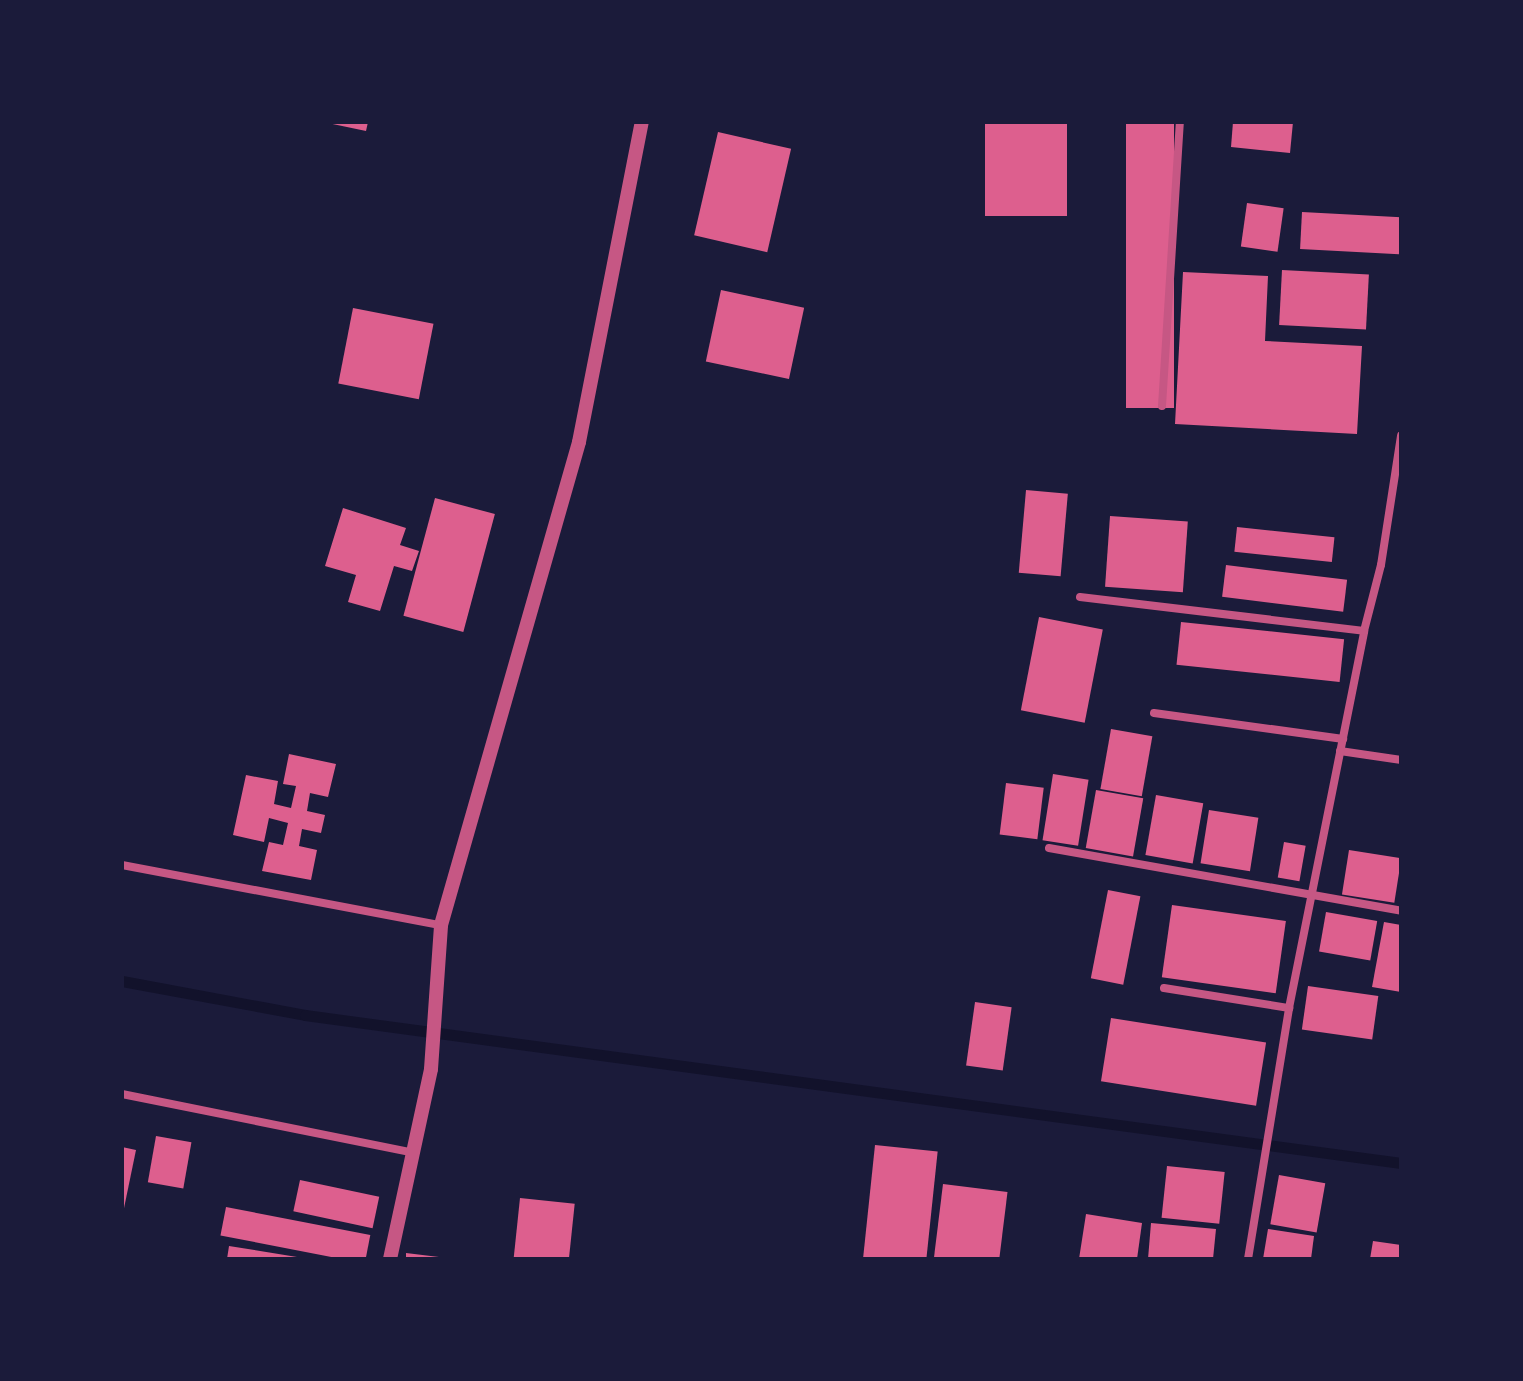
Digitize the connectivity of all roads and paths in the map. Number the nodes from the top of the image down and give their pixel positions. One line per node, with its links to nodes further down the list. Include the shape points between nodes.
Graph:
1 (642, 122): 15 (street, via 579,442)
2 (1180, 122): 3 (street)
3 (1162, 406)
4 (1401, 436): 6 (street, via 1381,565)
5 (1080, 597): 6 (street)
6 (1364, 631): 8 (street)
7 (1154, 713): 8 (street)
8 (1343, 739): 9 (street)
9 (1340, 751): 10 (street); 13 (street)
10 (1401, 760)
11 (1049, 848): 13 (street)
12 (122, 865): 15 (street)
13 (1311, 896): 14 (street); 17 (street)
14 (1401, 911)
15 (441, 925): 19 (street, via 431,1069)
16 (1164, 988): 17 (street)
17 (1289, 1008): 21 (street)
18 (122, 1094): 19 (street)
19 (414, 1153): 20 (street)
20 (390, 1259)
21 (1248, 1259)

